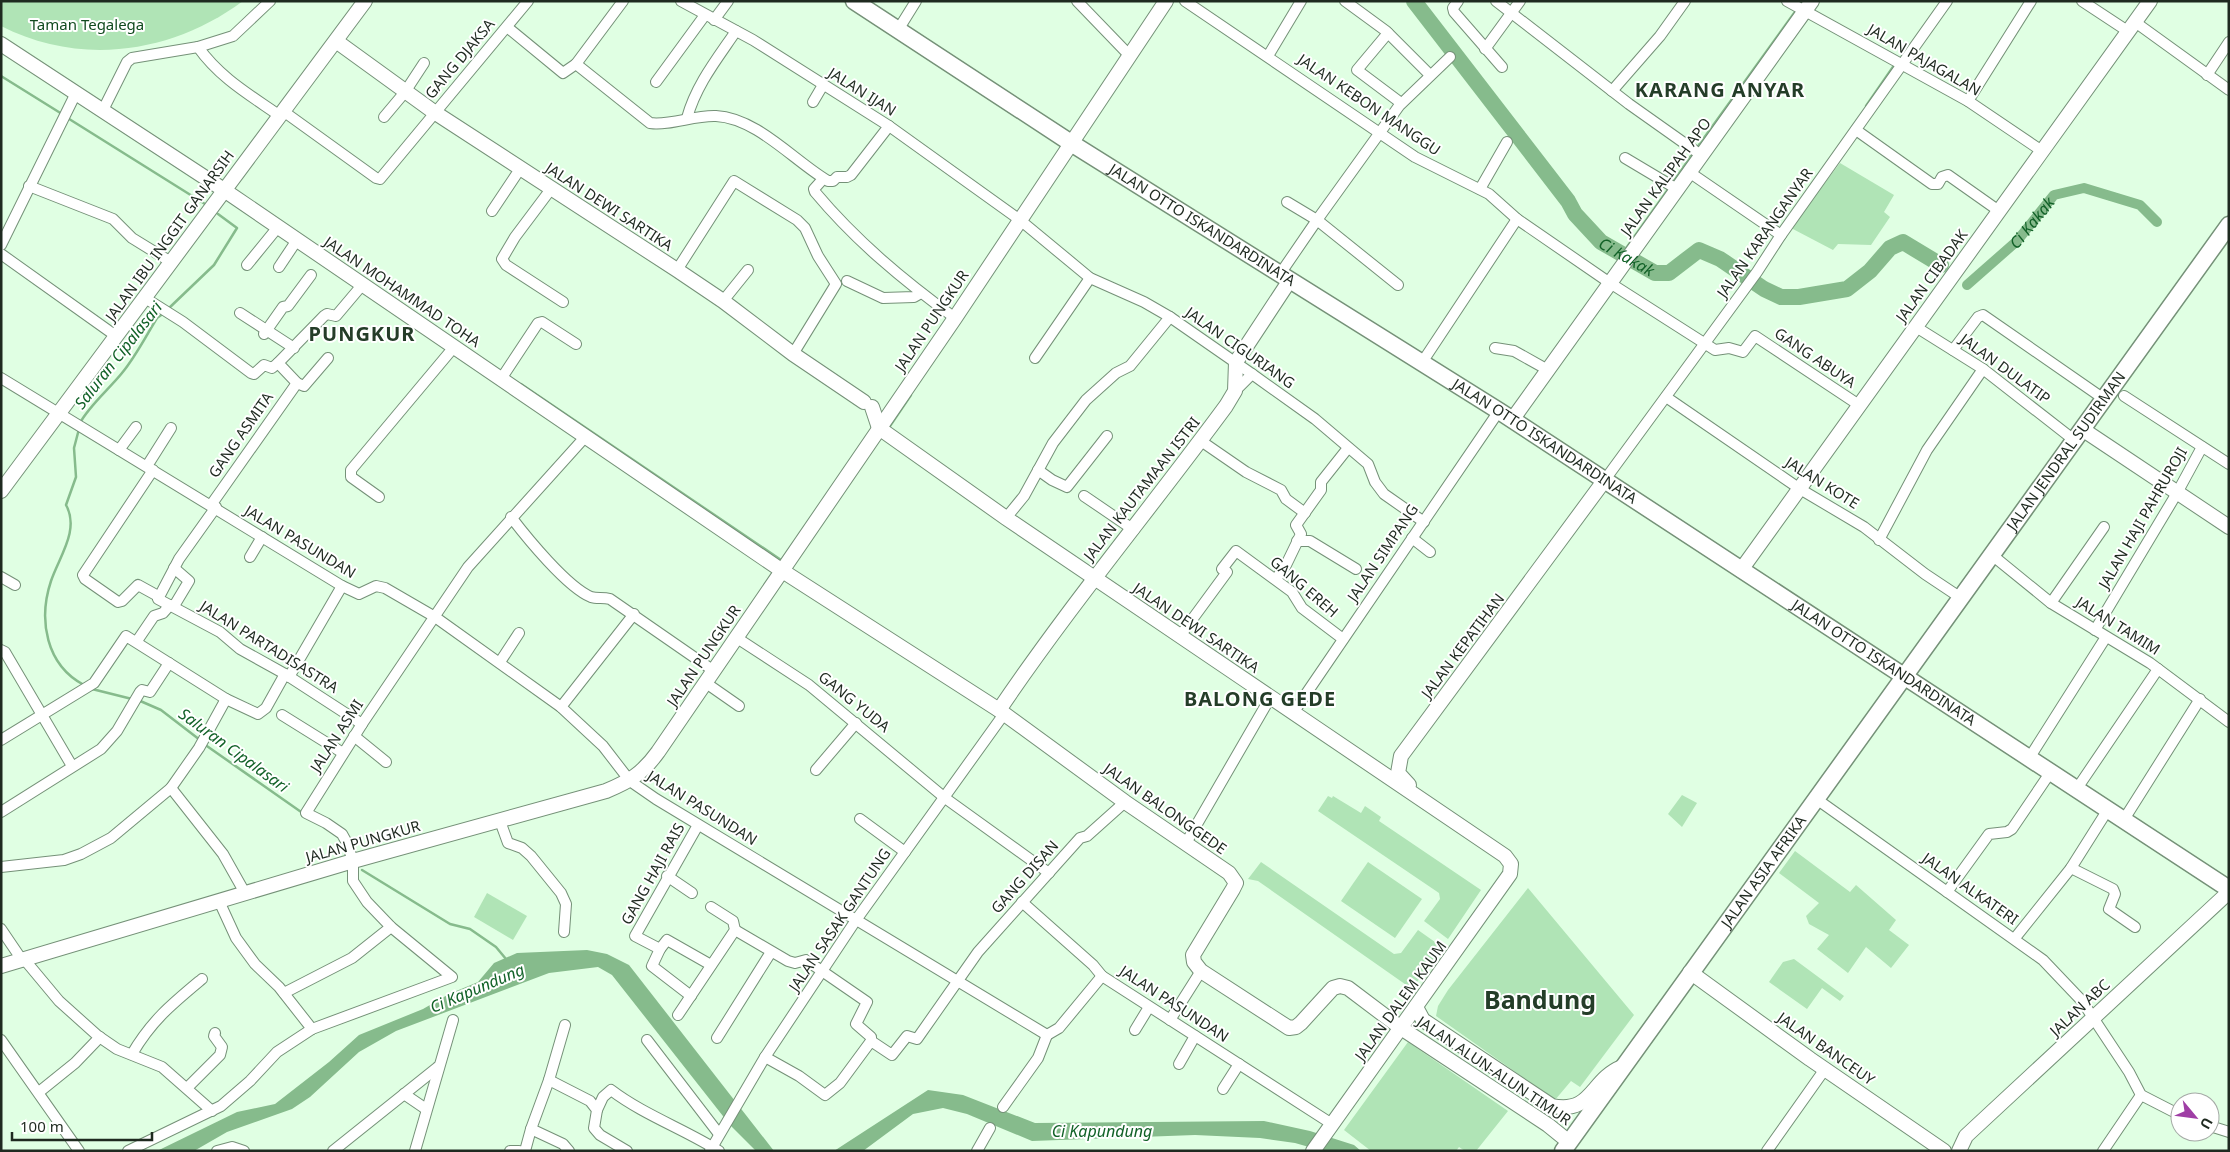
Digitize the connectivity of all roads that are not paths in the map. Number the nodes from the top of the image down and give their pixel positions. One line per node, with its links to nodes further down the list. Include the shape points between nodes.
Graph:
1 (270, 1): 34 (street, via 234,36)
2 (365, 1): 31 (main road, JALAN IBU INGGIT GANARSIH)
3 (528, 1): 26 (street, GANG DJAKSA)
4 (623, 1): 40 (street)
5 (681, 1): 25 (street, JALAN IJAN)
6 (728, 1): 25 (street)
7 (854, 1): 28 (main road, JALAN OTTO ISKANDARDINATA)
8 (916, 1): 28 (street)
9 (1166, 1): 36 (main road, JALAN PUNGKUR)
10 (1185, 1): 37 (street, JALAN KEBON MANGGU)
11 (1301, 1): 37 (street)
12 (1345, 1): 30 (street)
13 (1458, 1): 35 (street, via 1454,12)
14 (1496, 1): 24 (street)
15 (1520, 1): 24 (street)
16 (1685, 1): 49 (street)
17 (1787, 1): 23 (street, JALAN PAJAGALAN)
18 (1947, 1): 41 (street, JALAN KARANGANYAR)
19 (2031, 1): 51 (street)
20 (2082, 1): 27 (street)
21 (2150, 1): 27 (main road, JALAN CIBADAK)
22 (1081, 4): 36 (street)
23 (1809, 6): 41 (street, JALAN PAJAGALAN); 65 (main road, JALAN KALIPAH APO)
24 (1512, 13): 35 (street); 49 (street)
25 (709, 18): 29 (street, JALAN IJAN); 45 (street)
26 (507, 27): 40 (street, via 563,73); 55 (street, GANG DJAKSA)
27 (2132, 27): 44 (street); 64 (main road, JALAN CIBADAK)
28 (898, 30): 62 (main road, JALAN OTTO ISKANDARDINATA)
29 (736, 31): 46 (street, JALAN IJAN); 58 (street, via 703,79)
30 (1388, 33): 43 (street); 53 (street, via 1358,70)
31 (336, 41): 48 (main road, JALAN DEWI SARTIKA); 56 (main road, JALAN IBU INGGIT GANARSIH)
32 (2229, 42): 44 (street)
33 (1, 44): 50 (main road, JALAN MOHAMMAD TOHA)
34 (198, 47): 54 (street, via 132,58 126,62); 56 (street, via 226,79)
35 (1485, 49): 42 (street)
36 (1130, 56): 62 (main road, JALAN PUNGKUR)
37 (1268, 56): 61 (street, JALAN KEBON MANGGU)
38 (1450, 57): 43 (street)
39 (424, 63): 48 (street)
40 (576, 64): 58 (street, via 650,123)
41 (1902, 64): 51 (street, JALAN PAJAGALAN); 60 (street, JALAN KARANGANYAR)
42 (1502, 68)
43 (1429, 74): 53 (street)
44 (2207, 75): 47 (street)
45 (656, 82)
46 (823, 84): 52 (street); 59 (street, JALAN IJAN)
47 (2229, 90)
48 (405, 92): 55 (main road, JALAN DEWI SARTIKA); 57 (street)
49 (1612, 92): 65 (street)
50 (76, 93): 54 (main road, JALAN MOHAMMAD TOHA); 71 (street)
51 (1968, 101): 64 (street, JALAN PAJAGALAN)
52 (813, 102)
53 (1401, 103): 61 (street)
54 (102, 110): 73 (main road, JALAN MOHAMMAD TOHA)
55 (434, 112): 56 (street, GANG DJAKSA, via 380,178); 67 (main road, JALAN DEWI SARTIKA)
56 (281, 113): 73 (main road, JALAN IBU INGGIT GANARSIH)
57 (384, 117)
58 (687, 118): 69 (street, via 717,116 737,120 789,150)
59 (889, 126): 69 (street, via 851,175 837,177 830,182); 79 (street, JALAN IJAN)
60 (1856, 130): 77 (street, via 1932,184 1938,184 1942,177 1948,175); 83 (street, JALAN KARANGANYAR)
61 (1379, 131): 74 (street, JALAN KEBON MANGGU, via 1415,157); 80 (street)
62 (1072, 142): 79 (main road, JALAN PUNGKUR); 93 (main road, JALAN OTTO ISKANDARDINATA)
63 (1508, 142): 74 (street)
64 (2042, 151): 77 (main road, JALAN CIBADAK)
65 (1697, 152): 68 (main road, JALAN KALIPAH APO)
66 (1625, 158): 70 (street)
67 (520, 170): 72 (main road, JALAN DEWI SARTIKA); 76 (street)
68 (1690, 172): 70 (main road, JALAN KALIPAH APO); 83 (street)
69 (823, 179): 99 (street, via 814,189 816,194 854,236)
70 (1672, 185): 96 (main road, JALAN KALIPAH APO, via 1634,250)
71 (30, 186): 85 (street); 87 (street, via 113,219 132,238)
72 (552, 189): 90 (main road, JALAN DEWI SARTIKA); 102 (street, via 515,236 502,260)
73 (224, 190): 82 (main road, JALAN MOHAMMAD TOHA); 87 (main road, JALAN IBU INGGIT GANARSIH)
74 (1480, 190): 78 (street, JALAN KEBON MANGGU)
75 (1287, 202): 80 (street)
76 (492, 211)
77 (1999, 211): 106 (main road, JALAN CIBADAK)
78 (1517, 218): 96 (street, JALAN KEBON MANGGU); 120 (street)
79 (1020, 220): 94 (street, JALAN CIGURIANG); 105 (main road, JALAN PUNGKUR)
80 (1316, 220): 93 (street); 98 (street)
81 (2229, 225): 130 (main road, JALAN JENDRAL SUDIRMAN)
82 (278, 227): 84 (main road, JALAN MOHAMMAD TOHA); 88 (street)
83 (1781, 235): 110 (street, JALAN KARANGANYAR)
84 (297, 240): 89 (street); 97 (main road, JALAN MOHAMMAD TOHA)
85 (1, 245)
86 (1, 254): 108 (street)
87 (171, 262): 100 (main road, JALAN IBU INGGIT GANARSIH)
88 (247, 264)
89 (279, 267)
90 (677, 270): 101 (main road, JALAN DEWI SARTIKA); 115 (street, via 734,181 797,220 805,228 836,284)
91 (748, 270): 101 (street)
92 (311, 275): 107 (street)
93 (1285, 277): 118 (main road); 120 (main road, JALAN OTTO ISKANDARDINATA)
94 (1090, 278): 104 (street, JALAN CIGURIANG); 117 (street)
95 (847, 282): 99 (street, via 883,298 914,297)
96 (1610, 283): 110 (street, JALAN KEBON MANGGU); 121 (main road, JALAN KALIPAH APO)
97 (362, 284): 111 (main road, JALAN MOHAMMAD TOHA); 112 (street, via 336,316 324,316)
98 (1398, 285)
99 (921, 293): 105 (street)
100 (144, 298): 108 (main road, JALAN IBU INGGIT GANARSIH); 119 (street, via 251,373 264,365 272,368)
101 (723, 301): 115 (main road, JALAN DEWI SARTIKA)
102 (563, 302)
103 (240, 313): 107 (street)
104 (1170, 317): 118 (street, JALAN CIGURIANG); 146 (street, via 1130,366 1116,373 1086,400 1053,443)
105 (955, 318): 136 (main road, JALAN PUNGKUR)
106 (1916, 327): 114 (street, JALAN DULATIP); 131 (main road, JALAN CIBADAK)
107 (266, 331): 112 (street)
108 (116, 336): 132 (main road, JALAN IBU INGGIT GANARSIH)
109 (576, 344): 125 (street, via 542,322)
110 (1705, 344): 129 (street, JALAN KARANGANYAR); 131 (street, GANG ABUYA, via 1715,350 1729,348 1743,352 1755,336)
111 (454, 347): 125 (main road, JALAN MOHAMMAD TOHA); 152 (street, via 351,470 351,477)
112 (294, 348): 119 (street)
113 (1495, 348): 121 (street, via 1514,351)
114 (1953, 350): 122 (street, JALAN DULATIP); 130 (street, via 1983,315)
115 (793, 354): 136 (main road, JALAN DEWI SARTIKA, via 868,405)
116 (328, 358): 126 (street, via 305,386)
117 (1035, 358)
118 (1236, 362): 123 (street, JALAN CIGURIANG); 127 (main road)
119 (278, 363): 126 (street)
120 (1421, 364): 133 (main road, JALAN OTTO ISKANDARDINATA)
121 (1548, 370): 133 (main road, JALAN KALIPAH APO)
122 (1983, 370): 137 (street, JALAN DULATIP); 163 (street, via 1927,450)
123 (1252, 374): 127 (street); 142 (street, JALAN CIGURIANG, via 1315,419)
124 (1, 378): 132 (street, JALAN PASUNDAN)
125 (501, 379): 138 (main road, JALAN MOHAMMAD TOHA)
126 (297, 383): 153 (street, GANG ASMITA)
127 (1235, 391): 140 (main road, JALAN KAUTAMAAN ISTRI)
128 (2124, 396): 141 (street)
129 (1666, 397): 147 (street, JALAN KARANGANYAR); 148 (street, JALAN KOTE)
130 (2104, 399): 137 (main road, JALAN JENDRAL SUDIRMAN)
131 (1859, 406): 148 (main road, JALAN CIBADAK)
132 (60, 412): 143 (street, JALAN PASUNDAN); 149 (main road, JALAN IBU INGGIT GANARSIH)
133 (1505, 415): 147 (main road, JALAN OTTO ISKANDARDINATA); 157 (street, JALAN SIMPANG)
134 (136, 427): 143 (street)
135 (171, 428): 145 (street)
136 (879, 428): 156 (main road, JALAN DEWI SARTIKA); 170 (main road, JALAN PUNGKUR)
137 (2078, 434): 150 (main road, JALAN DULATIP); 166 (main road, JALAN JENDRAL SUDIRMAN)
138 (586, 436): 155 (street, JALAN ASMI); 170 (main road, JALAN MOHAMMAD TOHA)
139 (1106, 436): 146 (street, via 1067,488)
140 (1201, 441): 154 (street, via 1246,472 1281,490 1286,499); 160 (main road, JALAN KAUTAMAAN ISTRI)
141 (2202, 447): 144 (street); 150 (street, JALAN HAJI PAHRUROJI)
142 (1348, 448): 154 (street, via 1321,482 1321,490); 157 (street, JALAN CIGURIANG, via 1368,464 1384,494)
143 (119, 450): 145 (street, JALAN PASUNDAN)
144 (2229, 464)
145 (150, 468): 153 (street, JALAN PASUNDAN); 177 (street, JALAN PARTADISASTRA, via 83,575 118,602 138,585)
146 (1038, 470): 156 (street, via 1024,496)
147 (1600, 478): 171 (main road, JALAN OTTO ISKANDARDINATA); 216 (main road, JALAN KEPATIHAN, via 1526,583 1393,758); 228 (main road, JALAN KEPATIHAN, via 1401,756 1398,773 1401,779)
148 (1800, 489): 163 (street, JALAN KOTE, via 1842,513); 171 (main road, JALAN CIBADAK)
149 (1, 491)
150 (2177, 493): 159 (main road, JALAN DULATIP); 183 (street, JALAN HAJI PAHRUROJI)
151 (1084, 496): 160 (street)
152 (379, 497)
153 (214, 506): 161 (street, JALAN PASUNDAN); 168 (street, GANG ASMITA)
154 (1305, 513): 164 (street, via 1296,524 1300,534)
155 (512, 518): 181 (street, via 568,580 589,596 606,598); 182 (street, JALAN ASMI, via 468,567)
156 (1006, 518): 173 (main road, JALAN DEWI SARTIKA)
157 (1424, 522): 162 (street, JALAN SIMPANG)
158 (2104, 527): 179 (street)
159 (2229, 527)
160 (1134, 530): 173 (main road, JALAN KAUTAMAAN ISTRI)
161 (262, 537): 167 (street); 176 (street, JALAN PASUNDAN)
162 (1412, 538): 165 (street); 188 (street, JALAN SIMPANG)
163 (1879, 540): 178 (street, JALAN KOTE)
164 (1297, 541): 169 (street, via 1310,541); 174 (street)
165 (1430, 552)
166 (1992, 554): 178 (main road, JALAN JENDRAL SUDIRMAN); 179 (street, JALAN TAMIM)
167 (250, 557)
168 (174, 568): 177 (street, GANG ASMITA); 180 (street, via 189,581)
169 (1356, 569)
170 (782, 570): 187 (main road, JALAN PUNGKUR); 203 (main road, JALAN BALONGGEDE)
171 (1741, 570): 196 (main road, JALAN OTTO ISKANDARDINATA)
172 (1, 577): 175 (street)
173 (1094, 578): 185 (main road, JALAN DEWI SARTIKA); 203 (main road, JALAN KAUTAMAAN ISTRI)
174 (1276, 579): 185 (street, GANG EREH, via 1236,551 1222,569 1227,572); 188 (street, GANG EREH, via 1292,592 1302,608)
175 (14, 586)
176 (342, 586): 182 (street, JALAN PASUNDAN, via 360,594 376,586 385,588); 195 (street)
177 (158, 598): 180 (street, JALAN PARTADISASTRA)
178 (1961, 598): 196 (main road, JALAN JENDRAL SUDIRMAN)
179 (2051, 603): 183 (street, JALAN TAMIM)
180 (172, 605): 189 (street, via 154,616); 195 (street, JALAN PARTADISASTRA)
181 (634, 614): 194 (street); 202 (street)
182 (436, 617): 191 (street, JALAN PASUNDAN); 209 (street, JALAN ASMI)
183 (2095, 630): 186 (street, JALAN TAMIM)
184 (519, 633): 191 (street)
185 (1180, 636): 198 (main road, JALAN DEWI SARTIKA)
186 (2106, 637): 193 (street, JALAN TAMIM); 213 (street)
187 (737, 638): 194 (main road, JALAN PUNGKUR); 208 (street, GANG YUDA, via 809,685)
188 (1343, 639): 204 (street, JALAN SIMPANG)
189 (137, 642): 192 (street); 205 (street, via 124,637 89,686)
190 (1, 650): 205 (street)
191 (500, 662): 202 (street, JALAN PASUNDAN)
192 (169, 663): 199 (street); 215 (street, via 150,692 142,690 117,731 101,749)
193 (2158, 669): 200 (street, JALAN TAMIM); 221 (street)
194 (714, 671): 197 (main road, JALAN PUNGKUR)
195 (287, 675): 199 (street, via 262,713 242,708); 209 (street, JALAN PARTADISASTRA)
196 (1904, 676): 213 (main road, JALAN OTTO ISKANDARDINATA); 223 (main road, JALAN ASIA AFRIKA)
197 (706, 683): 201 (street); 219 (main road, JALAN PUNGKUR, via 652,760)
198 (1270, 698): 204 (main road, JALAN DEWI SARTIKA); 232 (street)
199 (226, 699): 220 (street)
200 (2200, 699): 207 (street, JALAN TAMIM); 230 (street)
201 (739, 706)
202 (561, 708): 219 (street, JALAN PASUNDAN, via 603,746)
203 (1002, 712): 222 (street, JALAN SASAK GANTUNG); 224 (main road, JALAN BALONGGEDE)
204 (1292, 713): 216 (main road, JALAN DEWI SARTIKA)
205 (41, 714): 211 (street); 215 (street)
206 (282, 715): 212 (street)
207 (2229, 722)
208 (856, 723): 217 (street); 222 (street, GANG YUDA)
209 (362, 724): 210 (street, JALAN ASMI)
210 (354, 736): 212 (street, JALAN ASMI); 214 (street)
211 (1, 740)
212 (343, 753): 234 (street, JALAN ASMI, via 306,813 342,834)
213 (2028, 760): 218 (main road, JALAN OTTO ISKANDARDINATA)
214 (386, 762)
215 (72, 766): 226 (street)
216 (1374, 769): 228 (main road, JALAN DEWI SARTIKA)
217 (816, 770)
218 (2050, 773): 221 (main road, JALAN OTTO ISKANDARDINATA); 242 (street, via 2012,829 1990,834)
219 (630, 781): 229 (main road, JALAN PUNGKUR); 231 (street, JALAN PASUNDAN)
220 (171, 788): 235 (street, via 112,838 81,854 48,863); 243 (street, via 223,854)
221 (2076, 790): 225 (main road, JALAN OTTO ISKANDARDINATA)
222 (945, 798): 233 (street, JALAN SASAK GANTUNG); 238 (street, GANG YUDA)
223 (1815, 798): 242 (street, JALAN ALKATERI); 262 (main road, JALAN ASIA AFRIKA)
224 (1125, 802): 232 (main road, JALAN BALONGGEDE); 238 (street, GANG DISAN, via 1087,836 1080,838)
225 (2107, 810): 230 (main road, JALAN OTTO ISKANDARDINATA); 237 (street)
226 (1, 812)
227 (860, 819): 233 (street)
228 (1455, 819): 236 (main road, JALAN DEWI SARTIKA, via 1505,856); 240 (main road, JALAN DEWI SARTIKA, via 1509,850 1516,858 1516,870)
229 (500, 821): 234 (main road, JALAN PUNGKUR); 253 (street, via 508,843 522,848 531,856 560,893 566,904)
230 (2123, 821): 241 (main road, JALAN OTTO ISKANDARDINATA)
231 (698, 825): 239 (street, GANG HAJI RAIS); 248 (street, JALAN PASUNDAN)
232 (1186, 843): 260 (main road, JALAN BALONGGEDE, via 1229,873 1236,883 1193,955)
233 (905, 852): 248 (street, JALAN SASAK GANTUNG)
234 (352, 861): 243 (main road, JALAN PUNGKUR); 249 (street, via 353,881 367,902)
235 (1, 867)
236 (1512, 868): 240 (main road, JALAN DALEM KAUM)
237 (2072, 868): 250 (street, via 2113,889 2115,894 2109,909); 254 (street)
238 (1049, 873): 246 (street, GANG DISAN)
239 (667, 876): 244 (street); 255 (street, GANG HAJI RAIS, via 635,936)
240 (1505, 881): 269 (main road, JALAN DALEM KAUM)
241 (2229, 890): 271 (main road, JALAN ABC)
242 (1947, 892): 254 (street, JALAN ALKATERI)
243 (245, 893): 245 (main road, JALAN PUNGKUR)
244 (692, 893)
245 (220, 901): 257 (main road, JALAN PUNGKUR); 266 (street, via 236,938 255,964)
246 (1022, 902): 263 (street); 265 (street, GANG DISAN)
247 (711, 907): 252 (street, via 733,921)
248 (856, 920): 261 (street, JALAN SASAK GANTUNG); 265 (street, JALAN PASUNDAN)
249 (391, 927): 266 (street, via 352,958); 276 (street, via 451,974 450,979)
250 (2135, 927)
251 (1, 929): 257 (street)
252 (735, 930): 256 (street); 258 (street)
253 (564, 932)
254 (2015, 938): 271 (street, JALAN ALKATERI, via 2065,981)
255 (660, 949): 258 (street, via 667,940); 267 (street, via 652,966)
256 (771, 952): 261 (street, via 793,962 806,960); 282 (street)
257 (23, 959): 259 (main road, JALAN PUNGKUR); 281 (street, via 59,1001)
258 (711, 965): 267 (street)
259 (1, 966)
260 (1201, 971): 273 (street); 275 (main road, via 1289,1028 1296,1027 1333,988 1340,986 1348,988)
261 (822, 972): 285 (street, via 867,1002 856,1024 872,1037); 287 (street, JALAN SASAK GANTUNG)
262 (1690, 972): 290 (main road, JALAN ASIA AFRIKA); 292 (main road, JALAN BANCEUY)
263 (1102, 976): 268 (street, JALAN PASUNDAN); 279 (street, JALAN PASUNDAN, via 1059,1028)
264 (202, 979): 286 (street, via 165,1009 145,1031)
265 (956, 981): 279 (street, JALAN PASUNDAN); 285 (street, GANG DISAN, via 917,1039 907,1036 892,1055)
266 (284, 993): 276 (street)
267 (691, 996): 270 (street)
268 (1149, 1007): 273 (street, JALAN PASUNDAN); 277 (street)
269 (1416, 1008): 275 (main road, JALAN DALEM KAUM); 299 (main road, JALAN ALUN-ALUN TIMUR, via 1423,1020 1552,1106 1570,1108)
270 (678, 1015)
271 (2093, 1018): 298 (street, JALAN ALKATERI); 326 (main road, JALAN ABC, via 1966,1136)
272 (453, 1020): 291 (street)
273 (1170, 1020): 280 (street, JALAN PASUNDAN)
274 (565, 1024): 293 (street)
275 (1401, 1028): 306 (main road, JALAN DALEM KAUM); 309 (main road, JALAN ALUN-ALUN TIMUR, via 1548,1125)
276 (312, 1029): 304 (street, via 276,1052 250,1081)
277 (1135, 1030)
278 (215, 1033): 294 (street, via 222,1047 220,1055)
279 (1047, 1035): 300 (street, via 1038,1058)
280 (1196, 1036): 288 (street); 289 (street, JALAN PASUNDAN)
281 (100, 1038): 286 (street); 296 (street)
282 (717, 1038)
283 (1, 1040): 296 (street)
284 (647, 1040): 308 (street)
285 (871, 1041): 287 (street, via 846,1076 826,1095)
286 (132, 1054): 294 (street, via 162,1067)
287 (766, 1057): 308 (street, JALAN SASAK GANTUNG)
288 (1179, 1064)
289 (1239, 1064): 295 (street); 306 (street, JALAN PASUNDAN)
290 (1622, 1066): 299 (main road, JALAN ASIA AFRIKA, via 1605,1076); 309 (main road, JALAN ASIA AFRIKA)
291 (438, 1067): 297 (street); 301 (street)
292 (1825, 1069): 324 (street); 325 (main road, JALAN BANCEUY)
293 (549, 1080): 302 (street, via 590,1101); 307 (street)
294 (188, 1088): 304 (street)
295 (1223, 1089)
296 (39, 1092): 311 (street)
297 (404, 1094): 301 (street); 315 (street)
298 (2141, 1095): 303 (street); 327 (street)
299 (1584, 1102)
300 (1003, 1107)
301 (426, 1109): 316 (street)
302 (597, 1110): 310 (street, via 603,1097 611,1090 638,1109); 321 (street, via 594,1128)
303 (2170, 1110)
304 (212, 1111): 312 (street)
305 (990, 1128): 322 (street)
306 (1329, 1128): 323 (main road, JALAN DALEM KAUM)
307 (531, 1129): 319 (street); 320 (street, via 563,1144)
308 (721, 1131): 310 (street, JALAN SASAK GANTUNG)
309 (1566, 1146)
310 (714, 1149)
311 (79, 1151)
312 (128, 1151)
313 (217, 1151): 314 (street, via 232,1147)
314 (244, 1151)
315 (333, 1151)
316 (415, 1151)
317 (510, 1151): 318 (street)
318 (519, 1151)
319 (525, 1151)
320 (569, 1151)
321 (628, 1151)
322 (977, 1151)
323 (1313, 1151)
324 (1766, 1151)
325 (1944, 1151)
326 (1959, 1151)
327 (2103, 1151)

